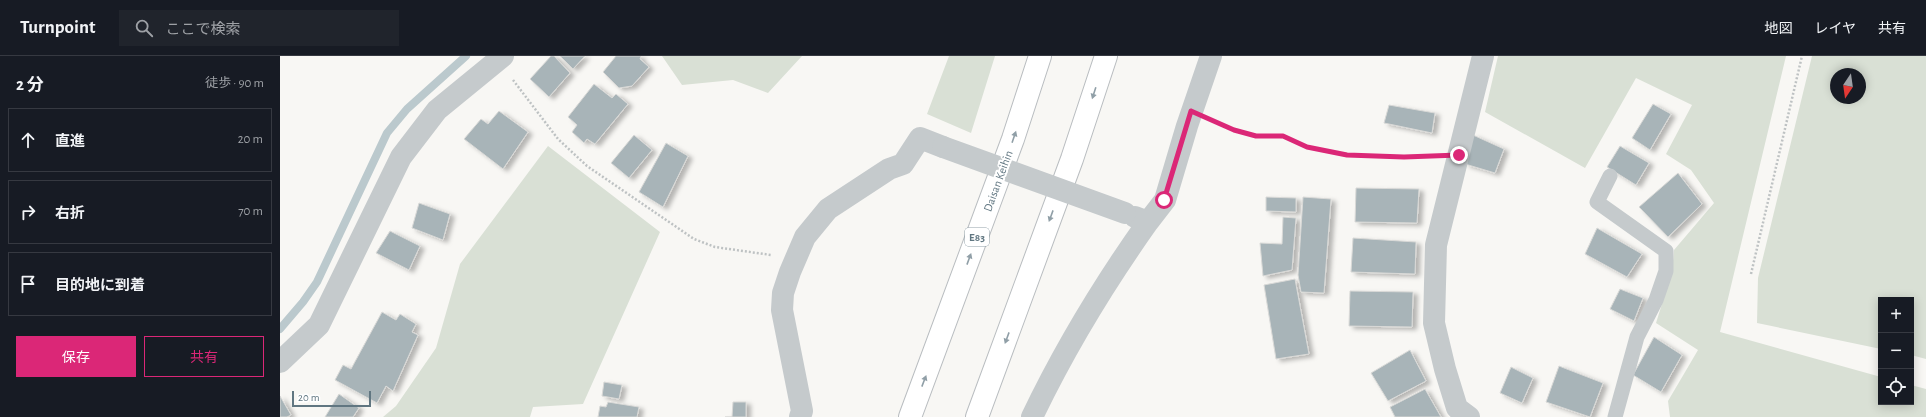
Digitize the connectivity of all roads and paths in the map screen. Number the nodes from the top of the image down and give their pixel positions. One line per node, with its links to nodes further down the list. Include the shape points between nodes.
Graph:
1 (1040, 56): 15 (highway, Daisan Keihin / E83, one-way to 1, via 1013,139)
2 (1106, 56): 16 (highway, one-way to 16, via 1072,159)
3 (1211, 56): 7 (street)
4 (1483, 56): 8 (street)
5 (1802, 56): 12 (path)
6 (502, 57): 11 (path, via 517,88 558,139 587,166 694,239 715,247 764,253); 13 (street, via 437,110 401,157 319,325)
7 (1191, 111): 8 (path, via 1234,130 1256,136 1283,136 1307,147 1347,155); 10 (street, via 1164,200)
8 (1459, 155): 18 (street, via 1436,245 1434,324 1444,369 1457,408)
9 (1610, 176): 19 (lane, via 1597,202 1666,251 1666,271 1656,300 1637,337)
10 (1148, 222): 11 (street, bridge, via 920,138 903,164 889,169 828,209 805,238); 17 (street, via 1084,319 1054,371)
11 (794, 262): 14 (street, via 783,293 782,310 802,411)
12 (1751, 274)
13 (280, 362)
14 (800, 417)
15 (910, 417)
16 (977, 417)
17 (1032, 417)
18 (1469, 417)
19 (1615, 417)

